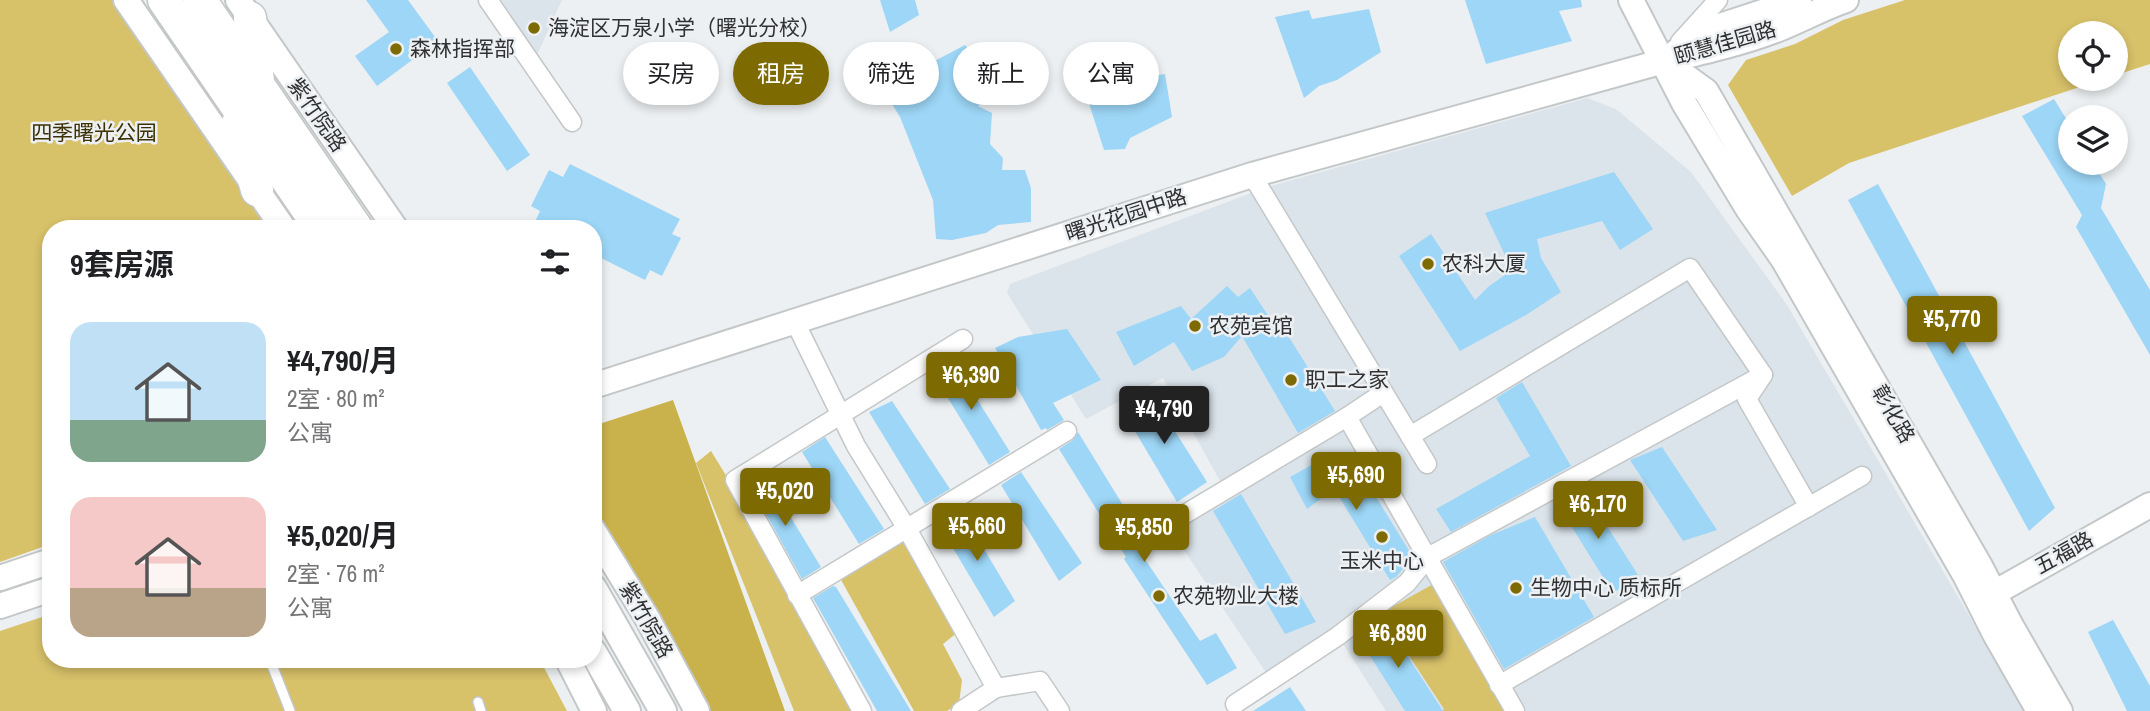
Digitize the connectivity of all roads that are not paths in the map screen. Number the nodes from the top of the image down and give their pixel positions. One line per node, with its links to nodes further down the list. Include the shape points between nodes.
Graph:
1 (126, 0): 14 (street)
2 (164, 0): 11 (highway, 紫竹院路)
3 (200, 0): 11 (highway, 紫竹院路)
4 (488, 0): 12 (street)
5 (1631, 0): 10 (street, 彰化路)
6 (1718, 0): 10 (street)
7 (1799, 0): 10 (street, 颐慧佳园路, via 1711,29)
8 (1846, 0): 10 (street, 颐慧佳园路, via 1781,28)
9 (244, 9): 11 (highway); 18 (street, 紫竹院路)
10 (1664, 61): 13 (street, 曙光花园中路); 40 (street, 彰化路, via 1706,91)
11 (244, 90): 14 (highway); 16 (highway, 紫竹院路); 17 (highway, 紫竹院路)
12 (572, 122)
13 (1252, 175): 19 (street, 曙光花园中路); 23 (street)
14 (257, 190): 15 (street)
15 (278, 220)
16 (316, 220)
17 (350, 220)
18 (390, 220)
19 (795, 322): 22 (street, 曙光花园中路); 24 (street)
20 (963, 340): 24 (street)
21 (1763, 375): 27 (street, via 1690,268); 31 (street, via 1747,399); 35 (street)
22 (602, 383)
23 (1383, 393): 25 (street); 27 (street)
24 (840, 414): 32 (street); 39 (street, via 735,480)
25 (1347, 417): 33 (street); 35 (street)
26 (1067, 431): 32 (street)
27 (1410, 436): 28 (street)
28 (1427, 464)
29 (1863, 476): 31 (street)
30 (2150, 505): 40 (street, 五福路)
31 (1809, 507): 46 (street)
32 (906, 527): 39 (street); 47 (street)
33 (1155, 532)
34 (602, 545): 53 (street, 紫竹院路)
35 (1428, 557): 46 (street); 48 (street, via 1407,583 1338,636)
36 (42, 564): 37 (street)
37 (0, 578)
38 (42, 592): 42 (street)
39 (797, 594): 54 (street)
40 (1986, 597): 58 (street, 彰化路); 59 (street, 彰化路)
41 (602, 604): 52 (main road, 紫竹院路)
42 (0, 606)
43 (273, 668): 49 (lane)
44 (572, 668): 50 (street)
45 (602, 668): 51 (main road)
46 (1499, 685): 57 (street)
47 (996, 688): 55 (street); 56 (street, via 1040,681)
48 (1235, 704)
49 (290, 711)
50 (594, 711)
51 (627, 711)
52 (663, 711)
53 (697, 711)
54 (862, 711)
55 (961, 711)
56 (1060, 711)
57 (1515, 711)
58 (2039, 711)
59 (2060, 711)

